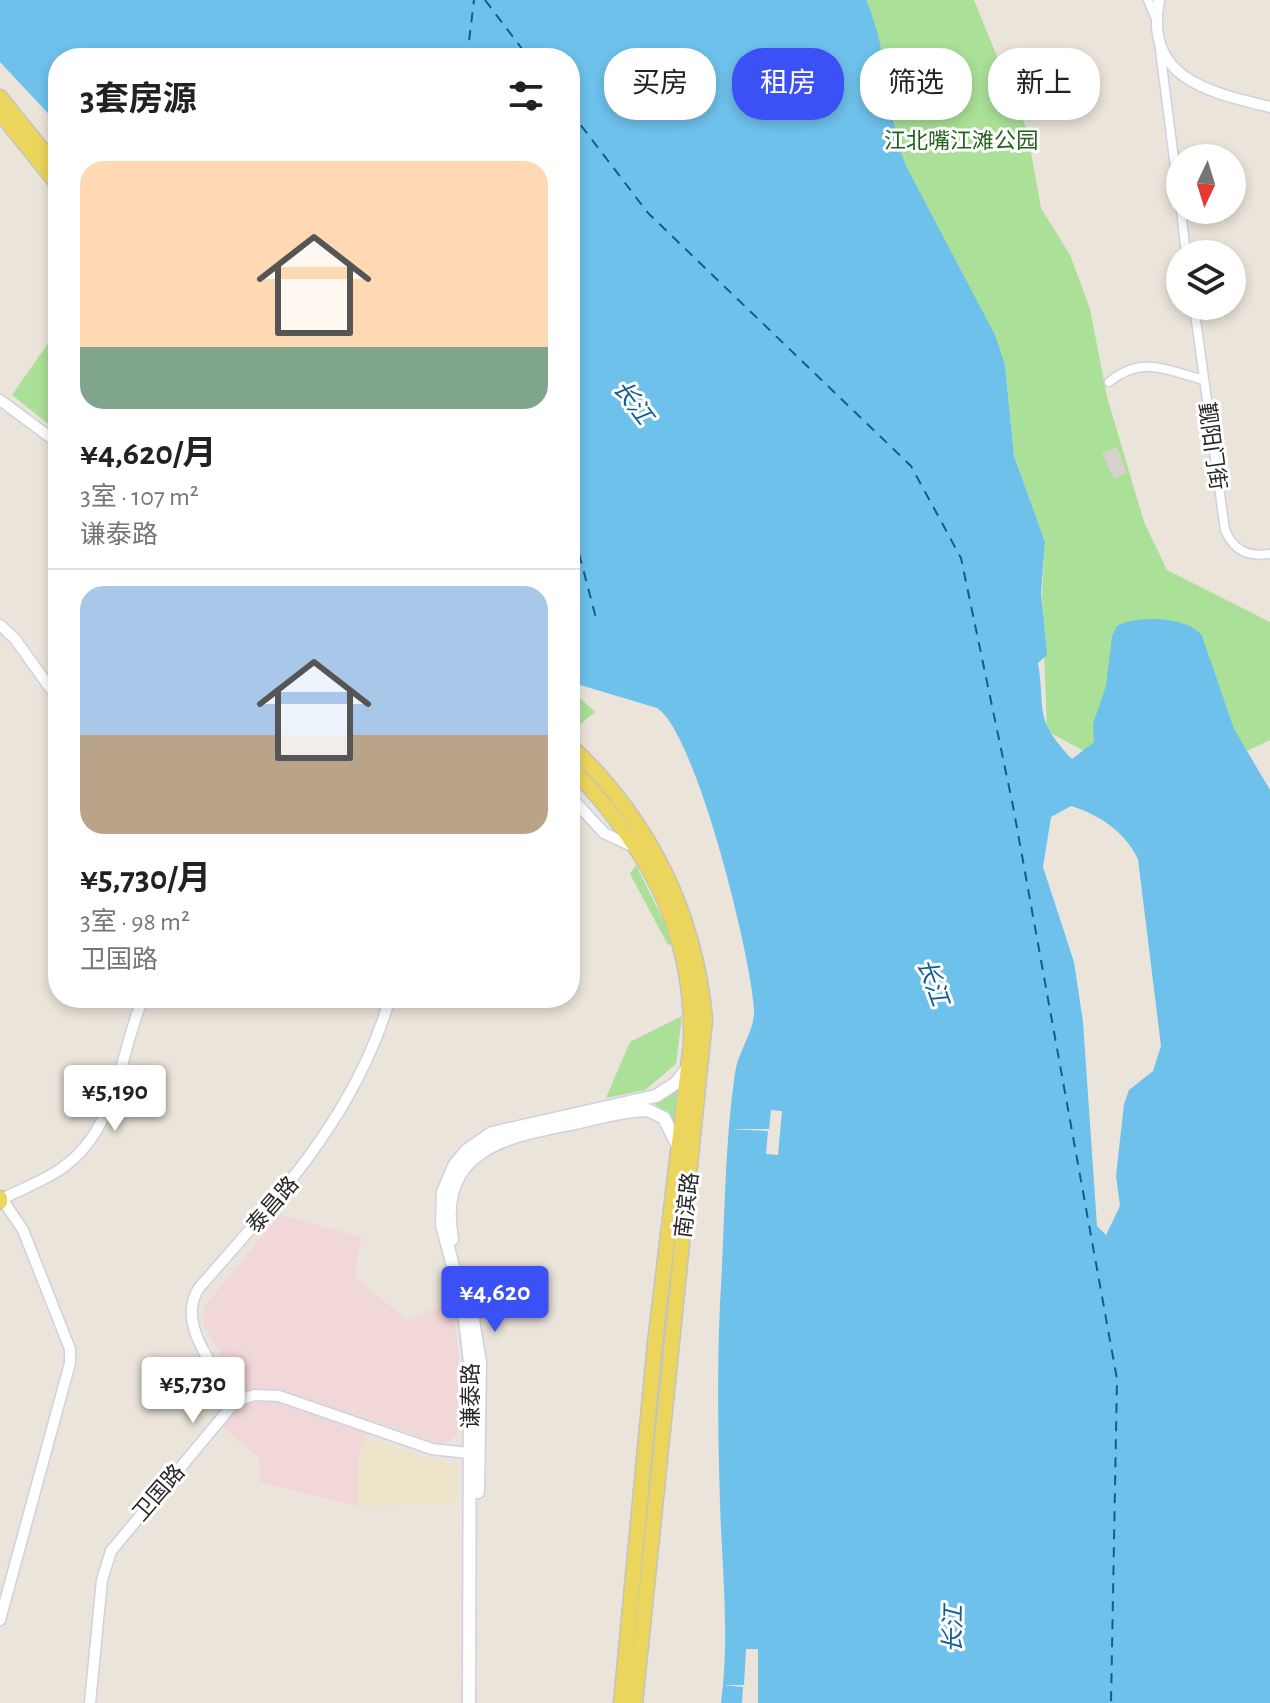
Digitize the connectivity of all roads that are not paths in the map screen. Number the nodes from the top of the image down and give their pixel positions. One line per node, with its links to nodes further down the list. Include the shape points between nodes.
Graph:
1 (1148, 0): 3 (street)
2 (1159, 0): 3 (street)
3 (1156, 19): 4 (street)
4 (1160, 50): 6 (street, via 1198,84); 8 (street)
5 (0, 97): 9 (main road)
6 (1270, 107)
7 (0, 113): 10 (main road)
8 (1172, 144)
9 (48, 157)
10 (48, 173)
11 (1196, 320): 12 (street, 觐阳门街)
12 (1204, 380): 13 (street, via 1148,365 1125,369); 16 (street, 觐阳门街, via 1225,530 1246,554)
13 (1109, 382)
14 (0, 400): 15 (street)
15 (48, 436)
16 (1270, 554)
17 (0, 625): 18 (street)
18 (48, 689)
19 (580, 755): 28 (main road, 南滨路, via 648,838 679,902 699,968 704,1043)
20 (580, 777): 22 (main road, 南滨路)
21 (580, 807): 22 (street, via 604,833)
22 (638, 849): 25 (main road, 南滨路, via 683,948 691,1020)
23 (139, 1008): 27 (street, via 101,1125 62,1168)
24 (386, 1008): 31 (street, 泰昌路, via 317,1149 191,1303 193,1327)
25 (688, 1067): 26 (main road, 南滨路); 33 (main road, 谦泰路, via 656,1096 492,1133 454,1166 440,1215 468,1333)
26 (678, 1146): 29 (main road, 南滨路); 33 (main road, 谦泰路, via 664,1118 643,1110 510,1136 484,1148 462,1172 452,1193 450,1226 477,1333)
27 (1, 1200): 34 (street, via 23,1230 70,1349 70,1363)
28 (675, 1297): 29 (main road, via 670,1304); 32 (main road, 南滨路)
29 (659, 1304): 30 (main road, 南滨路)
30 (655, 1343): 32 (main road, via 659,1335 665,1337); 38 (main road, 南滨路)
31 (235, 1402): 33 (street, via 254,1395 279,1396 432,1449); 35 (street, 卫国路, via 111,1551 102,1580)
32 (662, 1414): 39 (main road, 南滨路)
33 (474, 1454): 36 (main road, 谦泰路); 37 (main road, 谦泰路)
34 (0, 1620)
35 (90, 1703)
36 (469, 1703)
37 (475, 1703)
38 (621, 1703)
39 (635, 1703)

